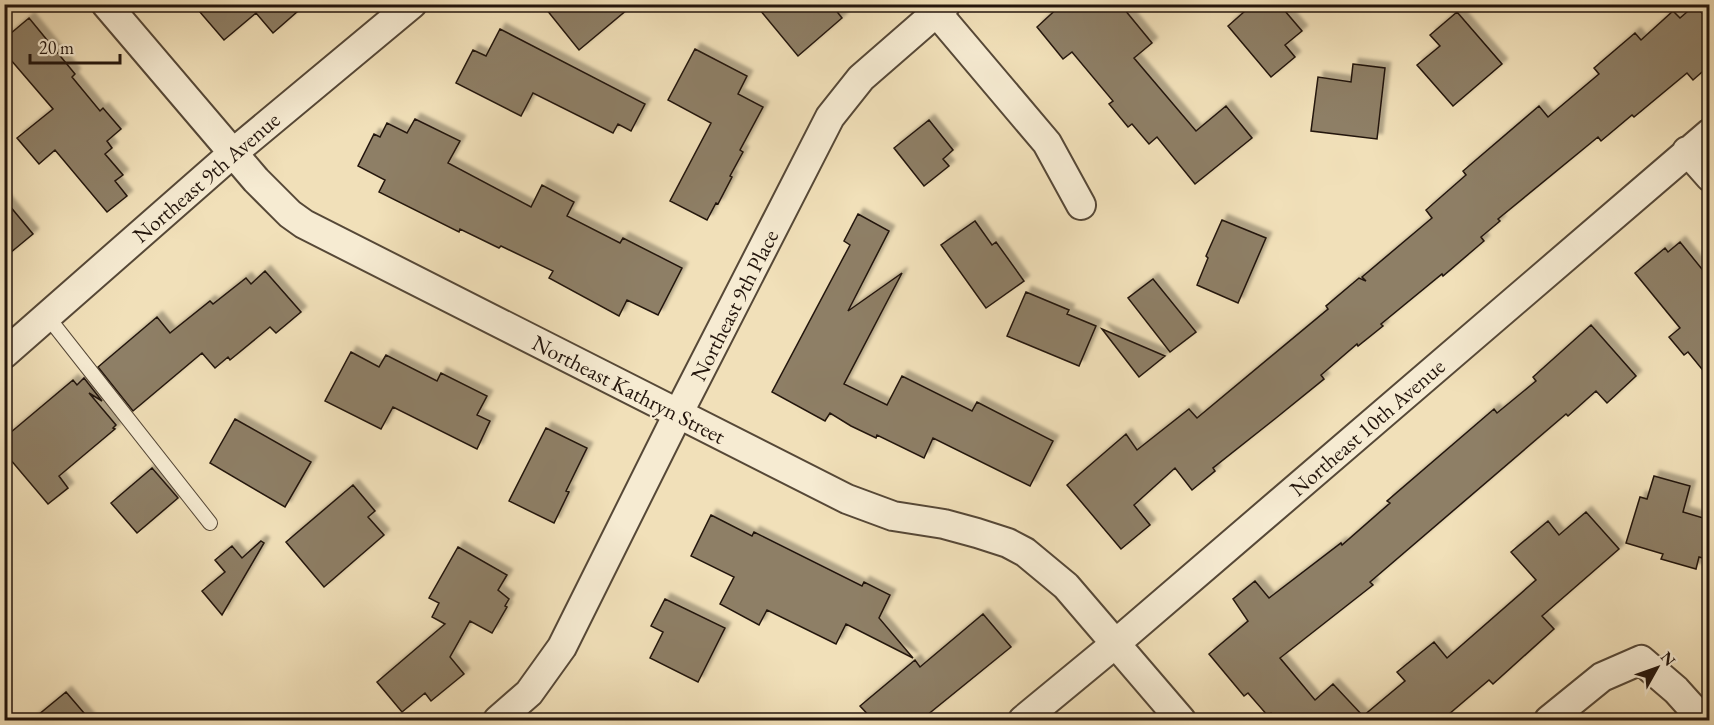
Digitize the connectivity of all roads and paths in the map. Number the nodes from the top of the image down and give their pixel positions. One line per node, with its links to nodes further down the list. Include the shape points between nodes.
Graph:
1 (106, 4): 6 (street, Northeast Kathryn Street)
2 (412, 4): 6 (street, Northeast 9th Avenue)
3 (942, 9): 8 (street, via 1047,142); 11 (street, Northeast 9th Place, via 861,78 830,117)
4 (1710, 132): 5 (street, Northeast 10th Avenue)
5 (1688, 151): 7 (street); 13 (street, Northeast 10th Avenue)
6 (233, 153): 9 (street, Northeast 9th Avenue); 11 (street, Northeast Kathryn Street, via 273,198 304,224)
7 (1710, 177)
8 (1081, 206)
9 (47, 316): 10 (street, Northeast 9th Avenue); 12 (lane)
10 (4, 354)
11 (678, 414): 13 (street, Northeast Kathryn Street, via 848,499 893,516 944,524 1008,543 1066,586); 14 (street, Northeast 9th Place, via 562,647 529,693)
12 (210, 523)
13 (1115, 644): 15 (street, Northeast 10th Avenue); 16 (street, Northeast Kathryn Street)
14 (498, 720)
15 (1023, 720)
16 (1181, 720)
17 (1549, 720): 18 (street, via 1602,677 1641,660)
18 (1703, 720)

